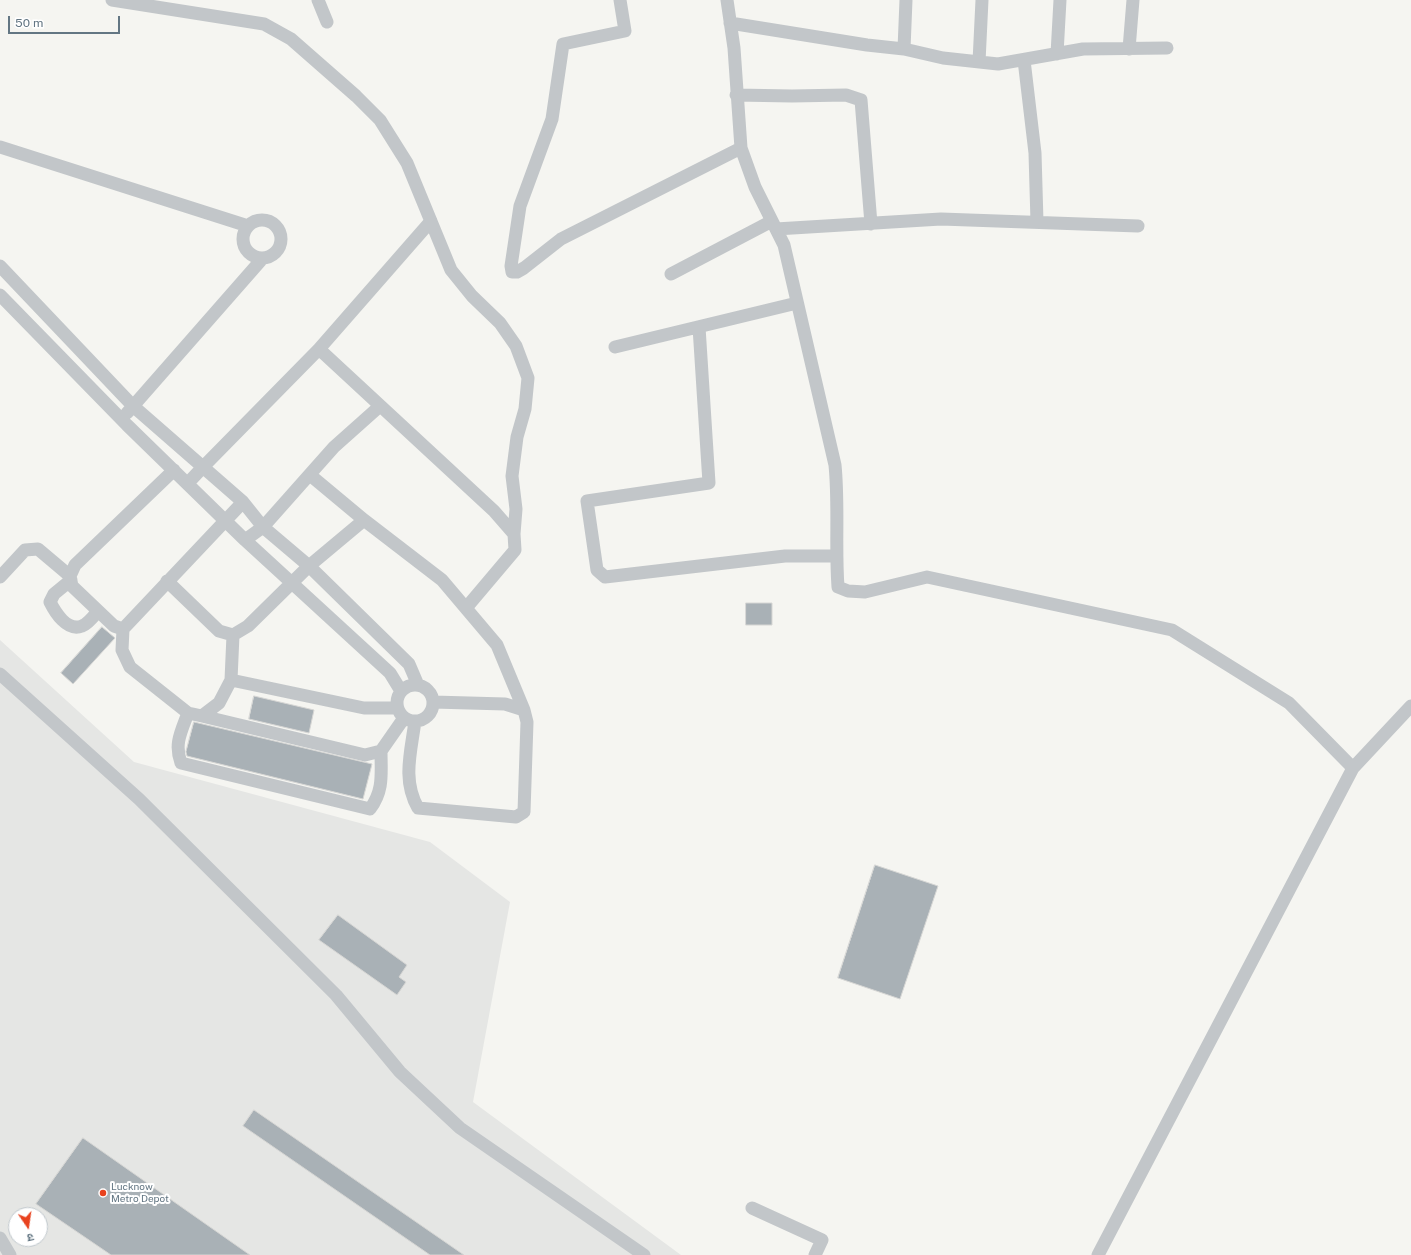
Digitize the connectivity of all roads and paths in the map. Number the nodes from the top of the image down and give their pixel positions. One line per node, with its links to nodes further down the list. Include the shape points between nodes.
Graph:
1 (112, 0): 20 (street, via 264,24 291,39 380,120 407,163)
2 (318, 0): 9 (street)
3 (620, 0): 19 (street, via 625,31 563,44 552,119 520,206 512,272 524,268 562,240)
4 (726, 0): 10 (street)
5 (906, 0): 13 (street)
6 (982, 0): 16 (street)
7 (1060, 0): 14 (street)
8 (1133, 0): 11 (street)
9 (327, 22)
10 (730, 23): 13 (street, via 867,46); 17 (street)
11 (1129, 48): 12 (street); 14 (street, via 1083,49)
12 (1167, 48)
13 (904, 49): 16 (street, via 943,58)
14 (1057, 54): 15 (street)
15 (1024, 60): 16 (street, via 998,64); 21 (street, via 1035,153)
16 (979, 62)
17 (736, 94): 19 (street); 22 (street, via 846,96 861,100)
18 (0, 147): 24 (street)
19 (741, 148): 23 (street, via 755,187)
20 (431, 221): 33 (street); 49 (street, via 451,270 516,346 528,378 525,409 517,438 512,476 516,509)
21 (1037, 222): 22 (street, via 941,219); 25 (street)
22 (871, 224): 23 (street)
23 (774, 225): 28 (street); 30 (street, via 784,245)
24 (248, 226): 26 (street, via 244,232 244,244 251,255); 26 (street, via 258,220 265,220 271,221 280,230 280,248)
25 (1138, 226)
26 (264, 258): 38 (street)
27 (0, 266): 34 (street)
28 (671, 274)
29 (0, 295): 35 (street)
30 (797, 304): 31 (street); 51 (street, via 835,465 838,496)
31 (700, 327): 32 (street); 51 (street, via 709,483 588,501 597,570 605,578 785,556)
32 (615, 347)
33 (319, 349): 39 (street); 41 (street)
34 (86, 357): 35 (street); 36 (street)
35 (72, 369): 37 (street)
36 (111, 383): 37 (street); 38 (street)
37 (99, 395): 40 (street)
38 (133, 406): 40 (street); 41 (street)
39 (380, 406): 43 (street); 49 (street, via 494,511)
40 (123, 420): 42 (street)
41 (203, 467): 44 (street); 45 (street)
42 (174, 470): 44 (street); 54 (street, via 75,565)
43 (310, 474): 47 (street); 48 (street)
44 (188, 483): 46 (street)
45 (243, 502): 46 (street); 48 (street)
46 (226, 519): 50 (street); 55 (street)
47 (364, 520): 52 (street); 57 (street, via 442,580)
48 (264, 527): 50 (street); 52 (street)
49 (514, 534): 57 (street, via 515,550)
50 (245, 540): 56 (street)
51 (836, 556): 72 (street, via 838,587 848,591 865,592 927,577 1172,630 1289,703)
52 (309, 566): 56 (street); 63 (street, via 409,664)
53 (0, 577): 54 (street, via 25,550 38,549)
54 (70, 578): 58 (street, via 72,586); 58 (street, via 54,594 50,602 57,616 73,627 83,626)
55 (167, 581): 59 (street); 60 (street, via 219,631)
56 (292, 583): 60 (street, via 248,626); 64 (street, via 390,673)
57 (466, 608): 67 (street, via 497,645)
58 (98, 611): 59 (street, via 114,626)
59 (123, 629): 68 (street, via 122,650 130,667)
60 (233, 635): 62 (street)
61 (0, 674): 76 (street, via 145,804 336,995 400,1072 460,1128)
62 (231, 680): 69 (street, via 219,703); 70 (street)
63 (418, 685): 64 (street, via 406,687); 65 (street, via 428,691)
64 (401, 691): 70 (street, via 398,696)
65 (433, 702): 67 (street, via 505,704); 70 (street, via 426,718)
66 (1411, 706): 72 (street)
67 (524, 710): 70 (street, via 527,722 524,812 516,817 418,808 412,798 408,778)
68 (188, 713): 69 (street); 71 (street, via 178,740 177,752 181,764 370,809 378,799 382,780)
69 (202, 716): 71 (street, via 365,755)
70 (405, 716): 71 (street)
71 (381, 751)
72 (1353, 768): 78 (street)
73 (752, 1208): 77 (street, via 822,1240)
74 (0, 1238): 75 (street)
75 (10, 1255)
76 (644, 1255)
77 (815, 1255)
78 (1098, 1255)

